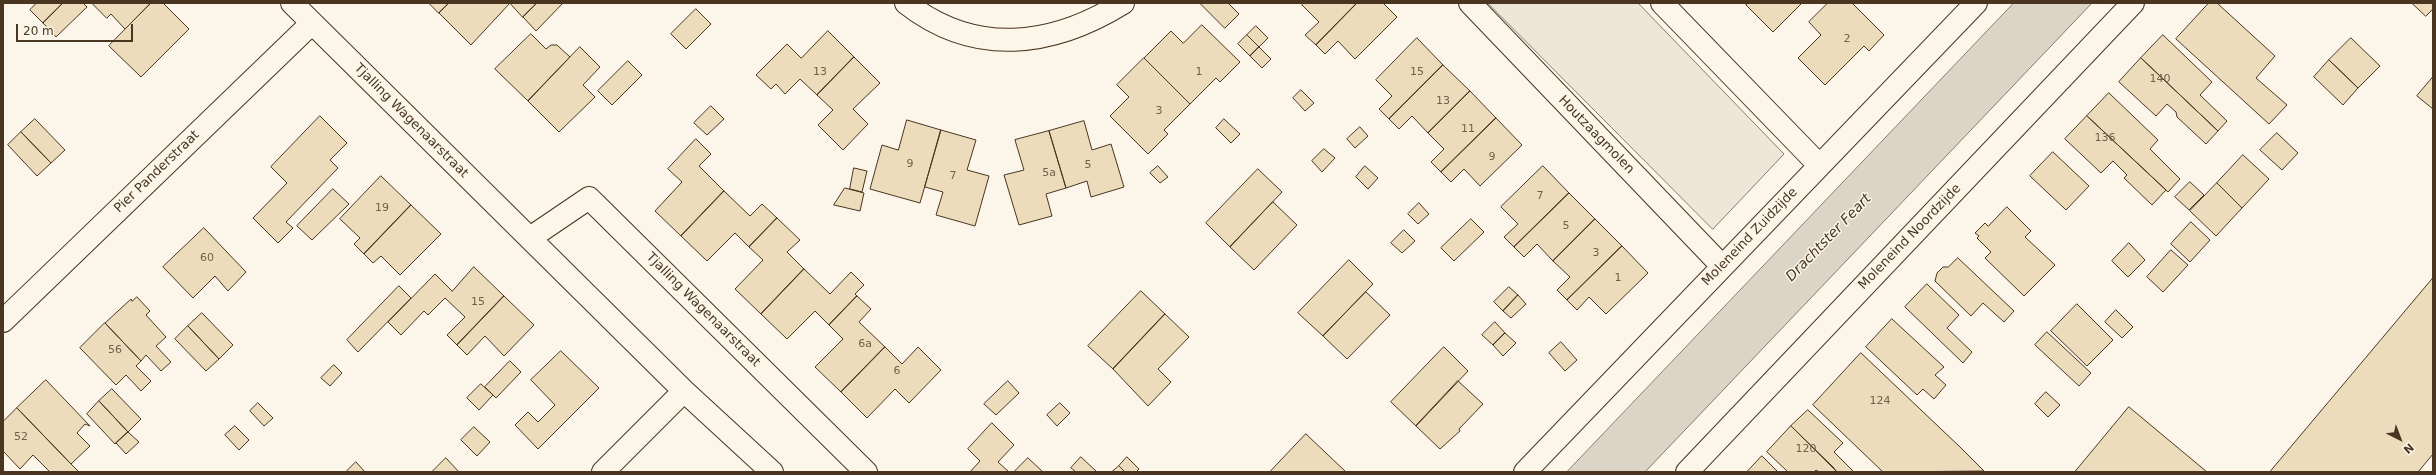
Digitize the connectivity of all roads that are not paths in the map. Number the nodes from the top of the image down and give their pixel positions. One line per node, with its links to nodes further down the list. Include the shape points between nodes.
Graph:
1 (292, 3): 8 (street, Tjalling Wagenaarstraat)
2 (906, 3): 3 (street, via 923,16 965,35 1003,40 1037,38 1076,28)
3 (1123, 3)
4 (1470, 3): 11 (street, Houtzaagmolen)
5 (1662, 3): 9 (street)
6 (1976, 3): 9 (street, Moleneind Zuidzijde)
7 (2133, 3): 18 (street, Moleneind Noordzijde)
8 (312, 23): 10 (street, Tjalling Wagenaarstraat); 12 (street, Pier Panderstraat)
9 (1819, 165): 11 (street, Moleneind Zuidzijde)
10 (530, 238): 13 (street, Tjalling Wagenaarstraat); 16 (street, Tjalling Wagenaarstraat, via 590,198)
11 (1722, 266): 17 (street, Moleneind Zuidzijde)
12 (3, 321)
13 (684, 391): 14 (street); 15 (street, Tjalling Wagenaarstraat)
14 (603, 472)
15 (772, 472)
16 (866, 472)
17 (1525, 472)
18 (1688, 472)

